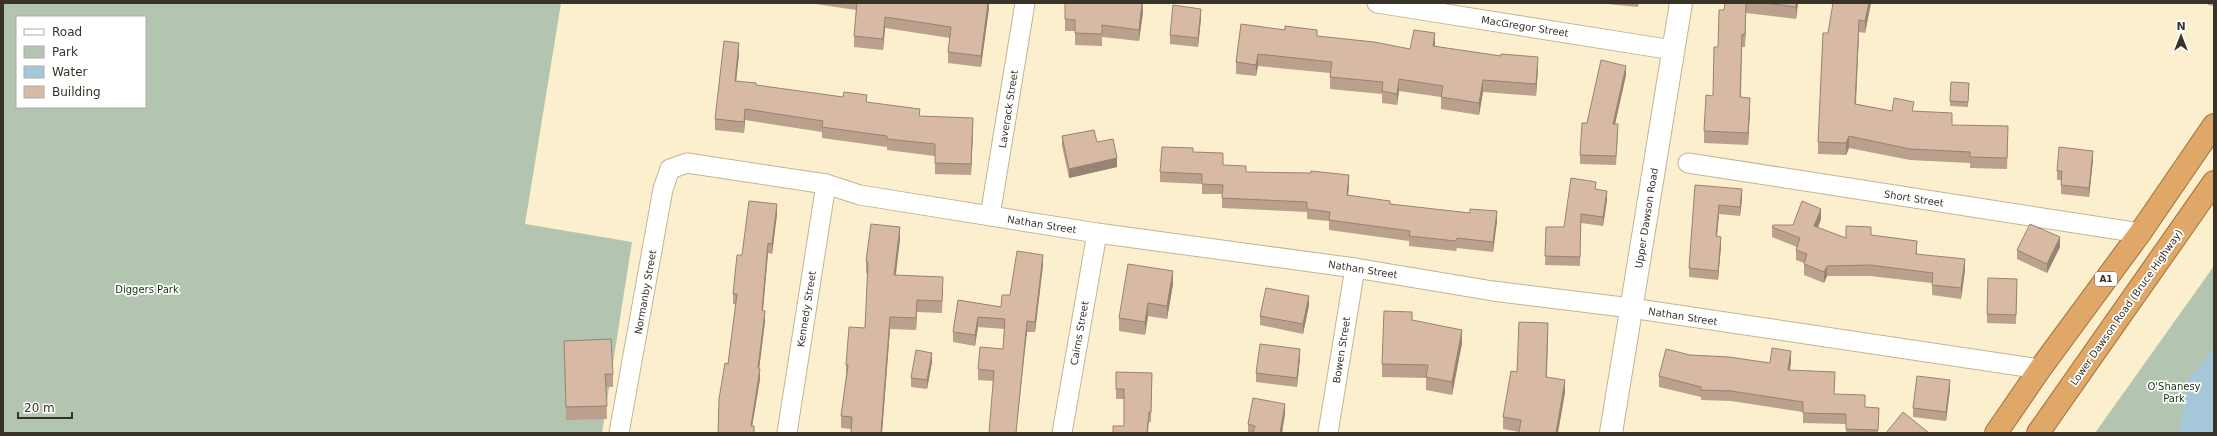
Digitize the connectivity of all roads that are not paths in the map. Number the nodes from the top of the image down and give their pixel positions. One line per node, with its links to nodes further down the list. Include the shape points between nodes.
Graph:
1 (1025, 3): 10 (street, Laverack Street)
2 (1377, 3): 4 (street, MacGregor Street)
3 (1681, 3): 4 (street, Upper Dawson Road)
4 (1673, 50): 14 (street, Upper Dawson Road)
5 (2214, 125): 12 (highway, A1)
6 (687, 163): 9 (street, Nathan Street); 16 (street, Normanby Street, via 670,169 663,189)
7 (1688, 163): 12 (street, Short Street)
8 (2214, 182): 22 (highway, Lower Dawson Road (Bruce Highway))
9 (826, 184): 10 (street, Nathan Street, via 860,194); 17 (street, Kennedy Street)
10 (990, 216): 11 (street, Nathan Street)
11 (1097, 233): 13 (street, Nathan Street); 18 (street, Cairns Street)
12 (2140, 233): 15 (highway, A1)
13 (1355, 268): 14 (street, Nathan Street, via 1493,291); 19 (street, Bowen Street)
14 (1631, 308): 15 (street, Nathan Street); 20 (street, Upper Dawson Road)
15 (2040, 369): 21 (highway, A1)
16 (619, 433)
17 (787, 433)
18 (1062, 433)
19 (1328, 433)
20 (1611, 433)
21 (1996, 433)
22 (2038, 433)

